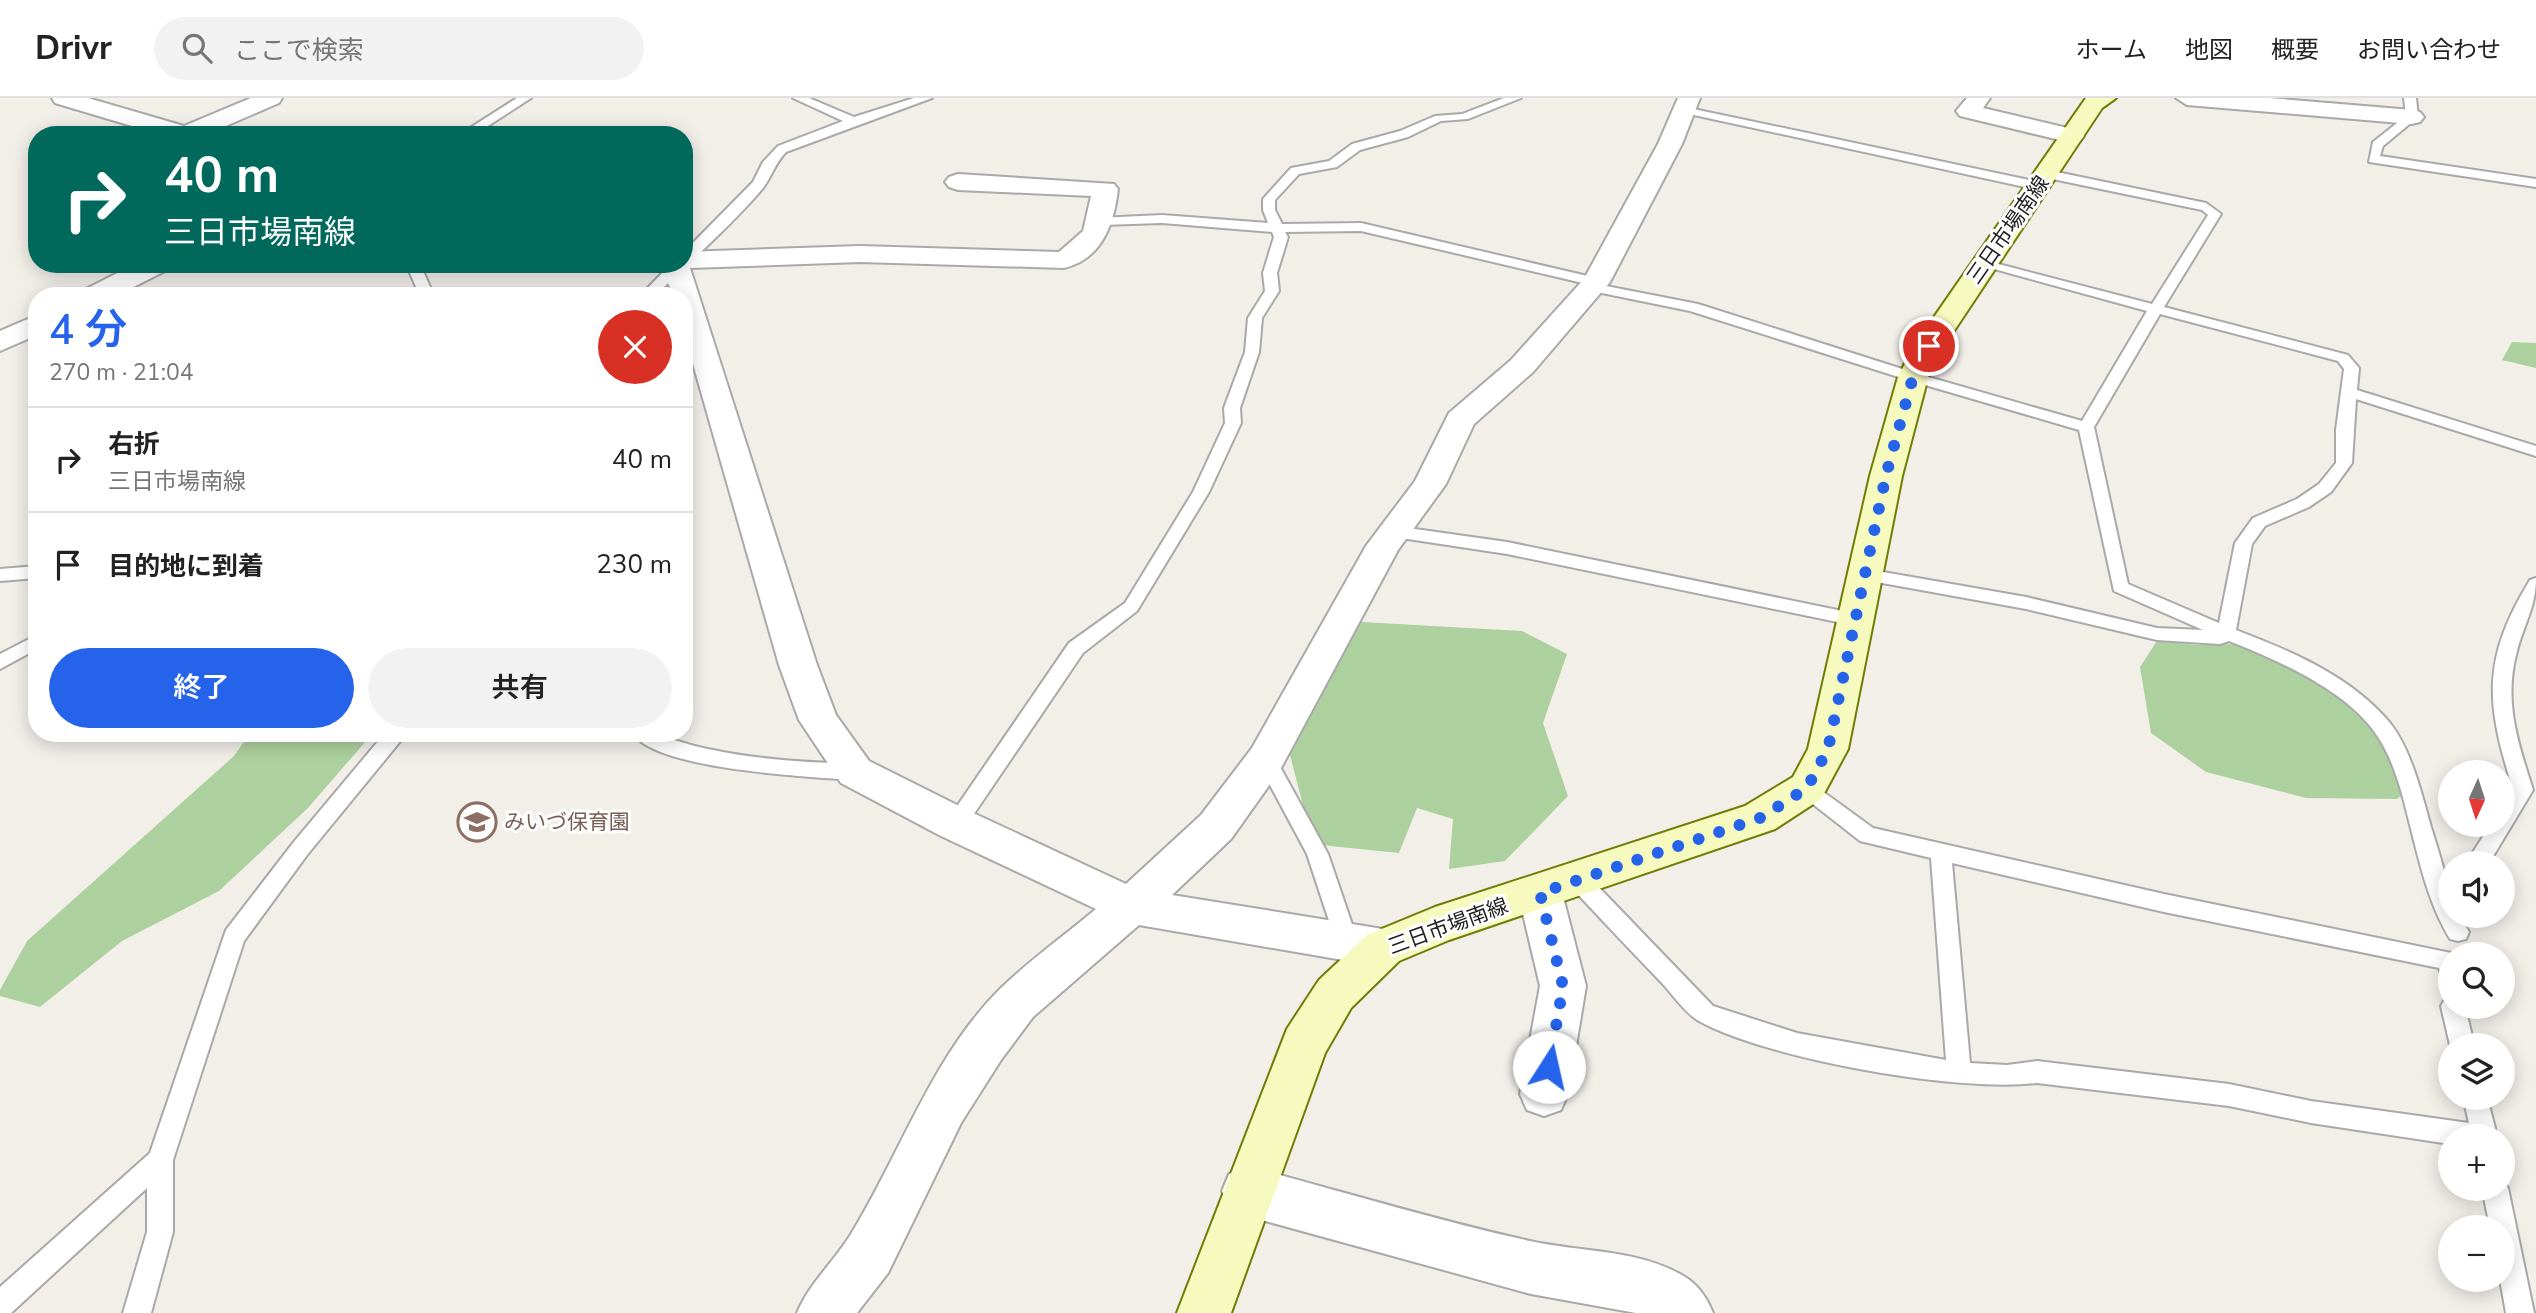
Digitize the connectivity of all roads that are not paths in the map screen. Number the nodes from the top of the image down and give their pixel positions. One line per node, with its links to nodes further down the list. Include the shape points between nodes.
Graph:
1 (63, 98): 14 (street)
2 (271, 98): 15 (street)
3 (525, 98): 16 (lane)
4 (799, 98): 13 (lane)
5 (926, 98): 13 (lane)
6 (1515, 98): 22 (lane, via 1356,147 1333,164 1295,171 1269,199)
7 (1979, 98): 17 (street, via 1968,111)
8 (2097, 98): 9 (street)
9 (2104, 98): 17 (main road, 三日市場南線, via 2094,103)
10 (2187, 98): 12 (street)
11 (1687, 104): 18 (lane); 28 (street)
12 (2411, 108): 20 (lane, via 2377,145 2373,159)
13 (853, 121): 23 (lane, via 782,149 769,162 759,184)
14 (159, 126)
15 (206, 126)
16 (480, 126)
17 (2072, 136): 18 (main road, 三日市場南線)
18 (2043, 180): 25 (main road, 三日市場南線); 31 (lane, via 2206,207 2215,214 2178,269)
19 (958, 182): 21 (street, via 1105,189)
20 (2536, 183)
21 (1101, 221): 22 (lane, via 1162,219); 24 (street, via 1083,249 1064,260 860,254)
22 (1277, 228): 28 (lane, via 1361,227); 56 (lane, via 1281,237 1270,273 1272,291 1255,318 1252,352 1232,408 1233,423 1201,492 1131,607 1076,648)
23 (693, 249)
24 (693, 263)
25 (1983, 264): 31 (lane, via 2124,302); 35 (main road, 三日市場南線)
26 (139, 273): 29 (street)
27 (669, 273): 30 (lane)
28 (1594, 284): 35 (lane, via 1693,307); 39 (street, via 1522,366 1460,421 1430,484)
29 (112, 287)
30 (656, 287)
31 (2160, 307): 36 (lane, via 2343,358 2352,368); 37 (lane)
32 (693, 313): 53 (street, via 797,666 818,720)
33 (28, 328): 34 (street)
34 (0, 342)
35 (1913, 377): 37 (lane); 42 (main road, 三日市場南線, via 1886,475)
36 (2349, 392): 38 (lane); 45 (lane, via 2344,463 2325,488 2259,522 2244,543)
37 (2086, 427): 45 (lane, via 2120,587)
38 (2536, 451)
39 (1394, 532): 44 (lane, via 1507,548); 50 (street)
40 (28, 573): 41 (lane)
41 (0, 575)
42 (1866, 575): 44 (main road, 三日市場南線); 45 (lane, via 2026,603 2157,634 2220,638)
43 (2536, 584): 51 (lane, via 2507,644 2502,680 2504,728)
44 (1857, 620): 54 (main road, 三日市場南線, via 1828,749)
45 (2227, 634): 59 (lane, via 2288,657 2329,681 2384,729 2408,779)
46 (28, 646): 47 (lane)
47 (0, 662)
48 (389, 742): 66 (lane, via 234,937)
49 (660, 742): 53 (lane, via 740,762)
50 (1266, 759): 60 (street, via 1216,827); 61 (lane)
51 (2514, 760)
52 (2515, 762): 55 (lane, via 2524,790)
53 (856, 772): 56 (street)
54 (1807, 788): 57 (lane, via 1867,835); 58 (main road, 三日市場南線, via 1760,818)
55 (2515, 804)
56 (956, 824): 60 (street)
57 (1941, 853): 62 (lane); 63 (lane)
58 (1559, 887): 61 (main road, 三日市場南線); 63 (lane, via 1705,1013 1725,1023 1830,1051); 64 (street, via 1563,986)
59 (2438, 890)
60 (1131, 906): 61 (street); 71 (street, via 1017,1003 984,1045 944,1107 869,1254)
61 (1365, 945): 67 (main road, 三日市場南線, via 1304,1044)
62 (2438, 958)
63 (1959, 1073): 65 (lane, via 2050,1073 2229,1095)
64 (1544, 1094)
65 (2438, 1130)
66 (160, 1160): 69 (lane); 70 (lane, via 160,1232)
67 (1247, 1191): 72 (main road, 三日市場南線); 73 (street, via 1531,1268 1662,1293)
68 (2498, 1201): 74 (lane)
69 (0, 1305)
70 (137, 1313)
71 (824, 1313)
72 (1204, 1313)
73 (1686, 1313)
74 (2521, 1313)

